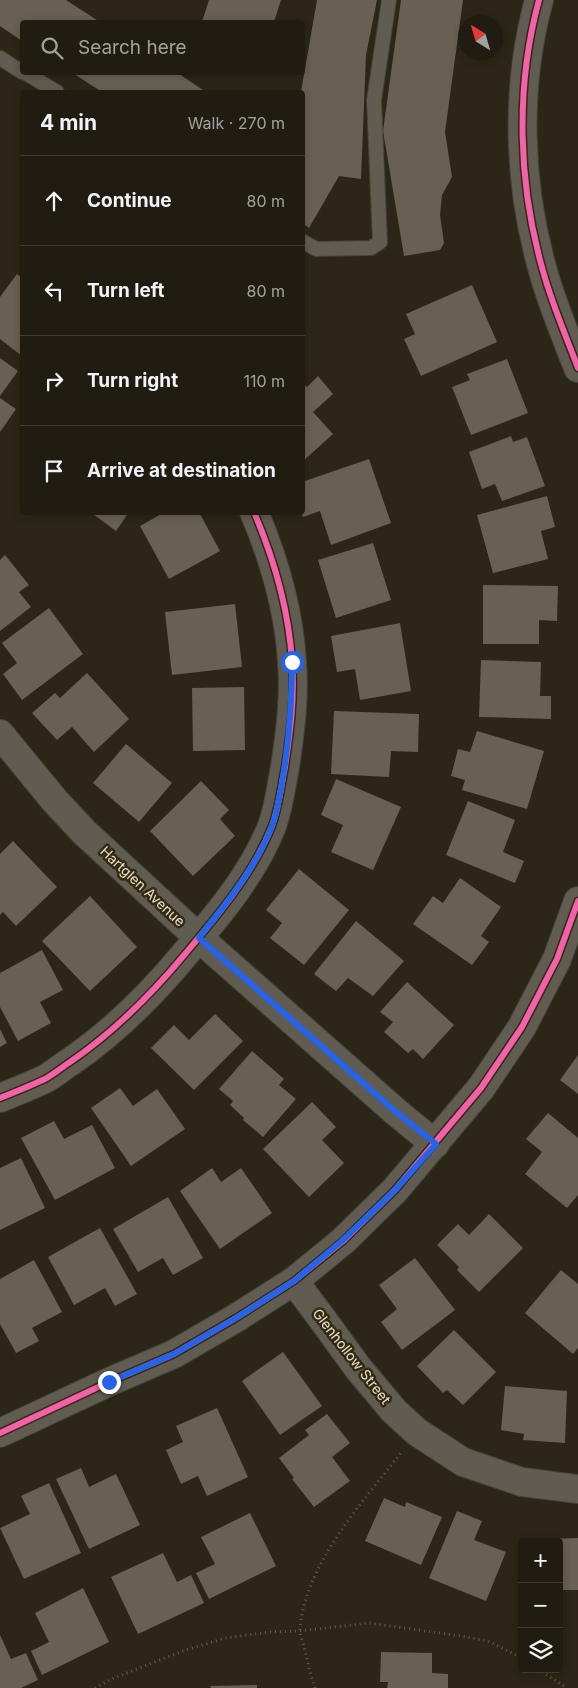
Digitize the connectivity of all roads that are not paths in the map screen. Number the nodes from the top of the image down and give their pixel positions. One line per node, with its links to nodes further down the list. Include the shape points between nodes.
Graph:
1 (389, 0): 7 (lane, via 374,100 380,242 372,248 316,249)
2 (539, 0): 8 (street, via 525,73 524,176 543,272)
3 (0, 58): 4 (lane)
4 (20, 70)
5 (28, 75): 6 (lane)
6 (54, 90)
7 (305, 243)
8 (578, 368)
9 (255, 515): 12 (street, via 274,569 287,627 292,662 289,742 272,827 239,886)
10 (0, 734): 12 (street, Hartglen Avenue, via 84,832)
11 (578, 901): 13 (street)
12 (199, 938): 14 (street, via 141,1004 92,1047 46,1078); 15 (street, Hartglen Avenue)
13 (568, 963): 15 (street, via 481,1088)
14 (0, 1098)
15 (436, 1144): 16 (street, via 382,1203)
16 (294, 1281): 17 (street, via 174,1354); 18 (street, Glenhollow Street, via 358,1368 394,1411 417,1432 463,1462 522,1482)
17 (0, 1433)
18 (578, 1488)

